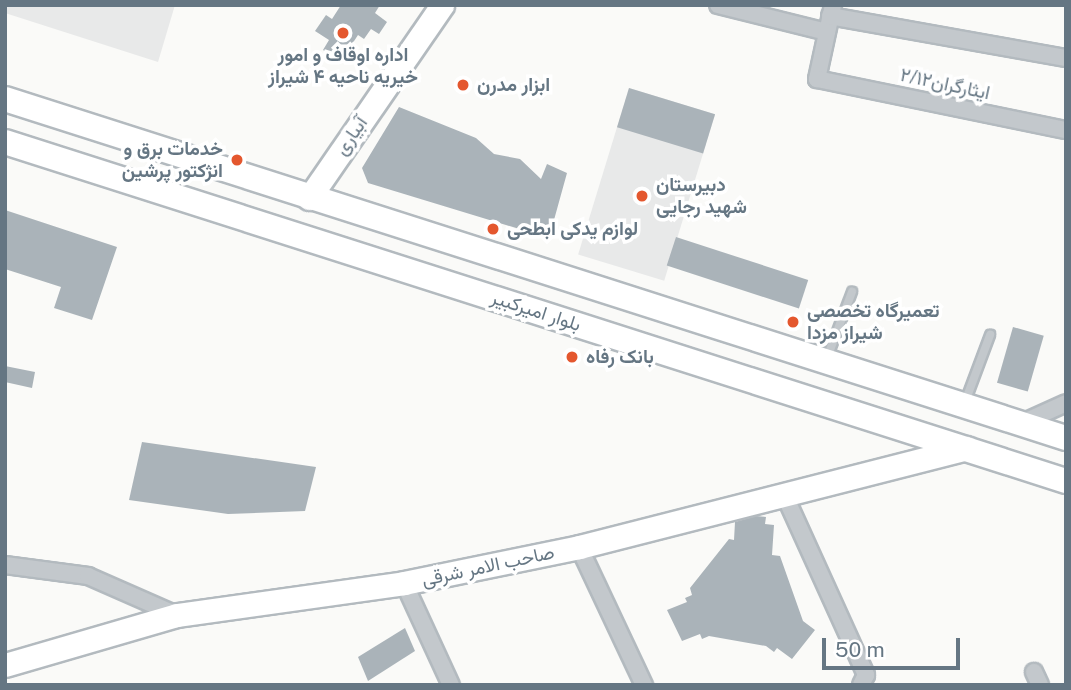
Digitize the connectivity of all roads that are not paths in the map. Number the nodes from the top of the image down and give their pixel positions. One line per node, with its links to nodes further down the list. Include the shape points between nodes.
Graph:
1 (442, 5): 8 (street, آبیاری)
2 (718, 5): 3 (street)
3 (830, 18): 4 (street); 6 (street, ایثارگران۲/۱۲, via 817,79)
4 (1066, 58)
5 (9, 99): 8 (main road, بلوار امیرکبیر)
6 (1066, 131)
7 (5, 142): 11 (main road, بلوار امیرکبیر)
8 (309, 198): 9 (main road, بلوار امیرکبیر)
9 (544, 274): 11 (main road); 13 (main road, بلوار امیرکبیر)
10 (852, 292): 13 (lane)
11 (533, 310): 18 (main road, بلوار امیرکبیر)
12 (990, 335): 15 (lane)
13 (826, 362): 15 (main road, بلوار امیرکبیر)
14 (1066, 403): 16 (street)
15 (964, 405): 16 (main road, بلوار امیرکبیر)
16 (1022, 423): 17 (main road, بلوار امیرکبیر)
17 (1066, 438)
18 (967, 448): 19 (main road, بلوار امیرکبیر); 20 (street, صاحب الامر شرقی)
19 (1066, 481)
20 (784, 494): 21 (street, صاحب الامر شرقی); 28 (street, via 866,675)
21 (579, 547): 23 (street, صاحب الامر شرقی); 27 (street)
22 (5, 565): 24 (street, via 88,576)
23 (404, 583): 24 (street, صاحب الامر شرقی); 26 (street)
24 (177, 615): 25 (street, صاحب الامر شرقی)
25 (5, 665)
26 (451, 685)
27 (644, 685)
28 (860, 685)

